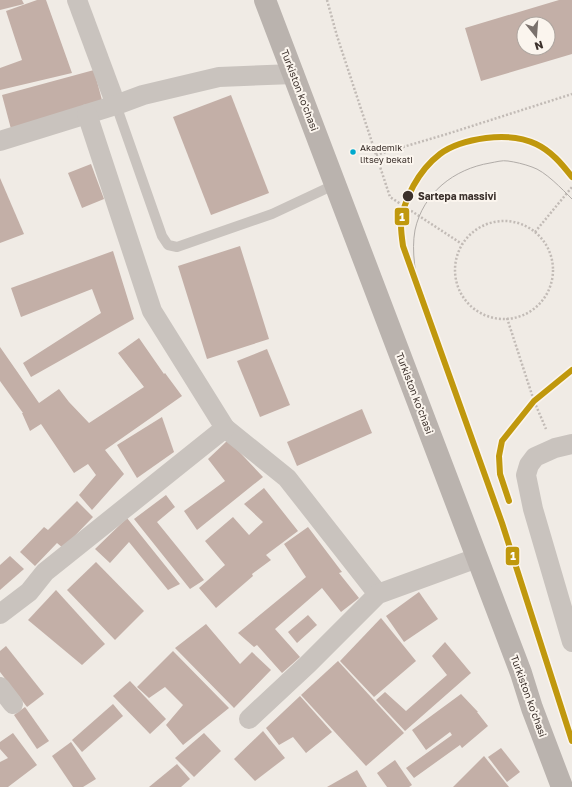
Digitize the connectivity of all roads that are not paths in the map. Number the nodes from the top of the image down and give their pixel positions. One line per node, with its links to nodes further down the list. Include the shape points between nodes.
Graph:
1 (77, 0): 4 (street)
2 (265, 0): 3 (main road, Turkiston ko'chasi)
3 (294, 74): 4 (street, via 219,76 143,95); 7 (main road, Turkiston ko'chasi)
4 (116, 106): 5 (street); 7 (lane, via 162,236 168,245 177,247 272,214)
5 (87, 114): 6 (street); 8 (street, via 152,311)
6 (0, 141)
7 (336, 184): 10 (main road, Turkiston ko'chasi)
8 (225, 428): 11 (street, via 288,478); 12 (street, via 45,572 29,592)
9 (563, 446): 13 (street, via 535,457 526,475)
10 (477, 558): 11 (street); 17 (main road, Turkiston ko'chasi)
11 (378, 594): 16 (street)
12 (0, 614)
13 (572, 642)
14 (0, 687): 15 (street)
15 (13, 704)
16 (248, 719)
17 (562, 787)

